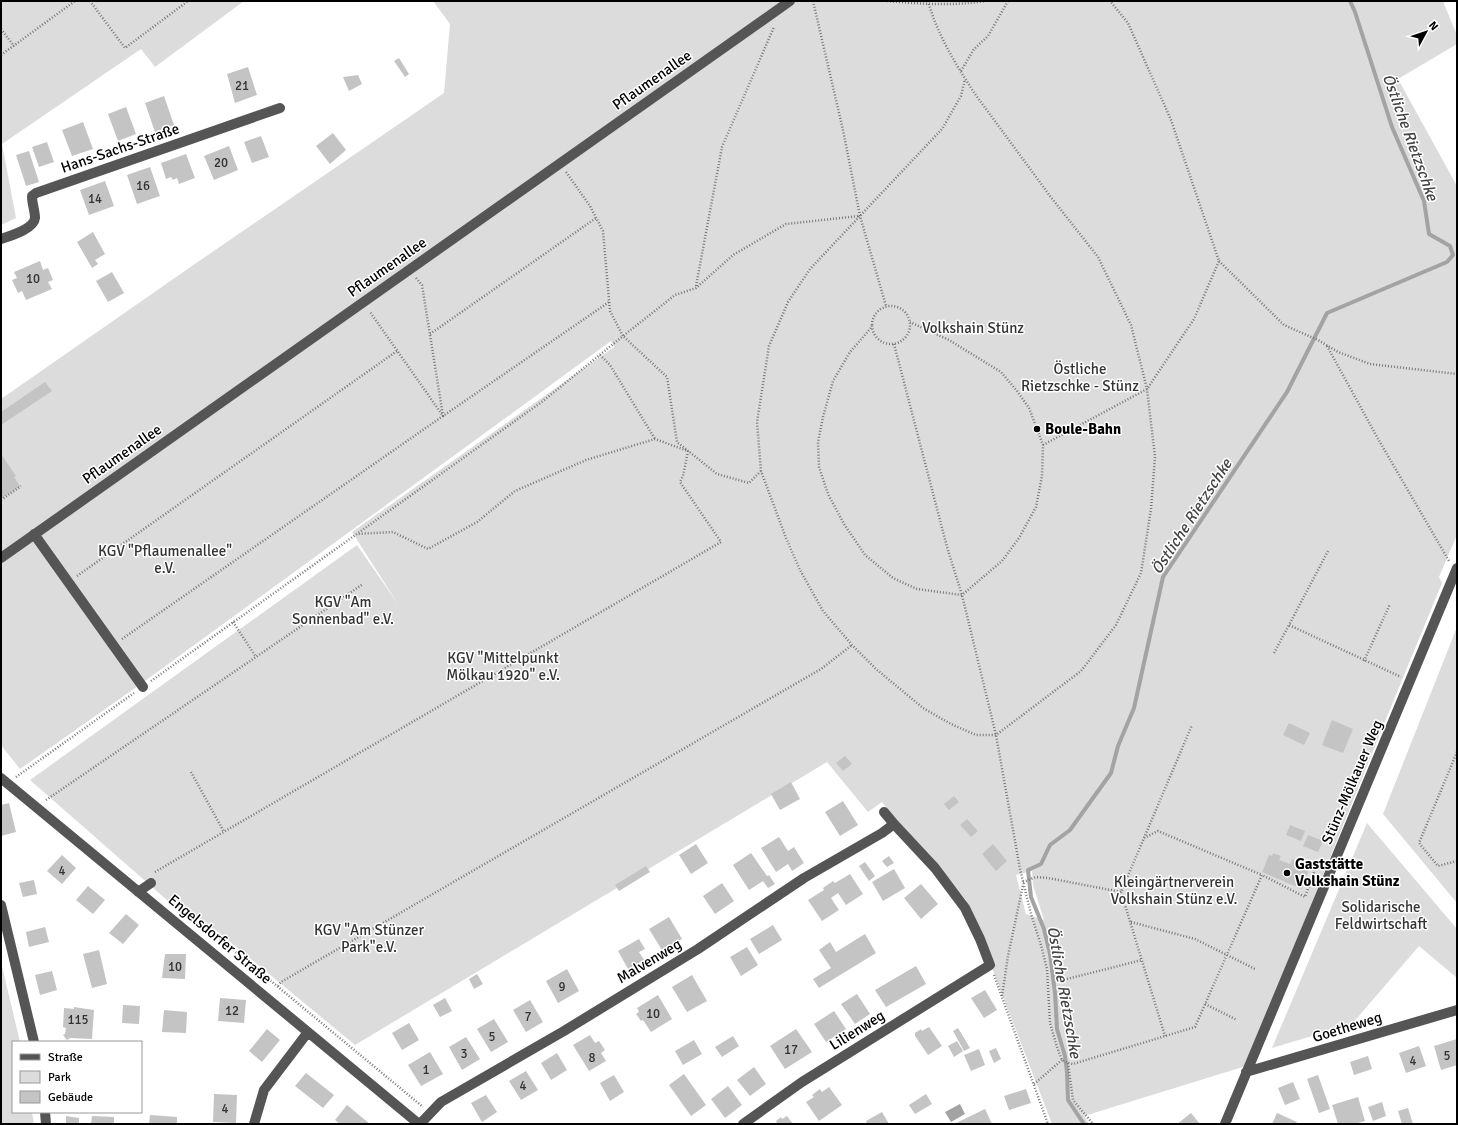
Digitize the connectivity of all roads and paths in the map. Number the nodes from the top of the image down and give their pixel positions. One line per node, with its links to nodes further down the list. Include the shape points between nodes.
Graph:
1 (75, 1): 13 (path)
2 (90, 1): 3 (path, via 126,48)
3 (188, 1)
4 (813, 1): 19 (path)
5 (887, 1): 11 (path)
6 (928, 1): 11 (path)
7 (986, 1): 11 (path)
8 (1008, 1): 15 (path, via 988,36 974,49)
9 (1110, 1): 22 (path, via 1128,23 1171,120)
10 (787, 4): 18 (street, Pflaumenallee); 24 (path, via 722,146)
11 (929, 5): 15 (path, via 933,20)
12 (1, 29): 13 (path)
13 (15, 45): 14 (path)
14 (1, 55)
15 (961, 71): 16 (path)
16 (965, 79): 19 (path, via 961,96 942,129); 37 (path, via 1098,257 1131,325)
17 (280, 108): 21 (street, Hans-Sachs-Straße, via 36,193 32,196 34,224)
18 (560, 163): 20 (path); 23 (street, Pflaumenallee)
19 (860, 216): 24 (path, via 786,224 733,255); 27 (path); 41 (path, via 810,269 788,302 769,346 757,422)
20 (596, 218): 26 (path, via 603,231); 30 (path)
21 (1, 239)
22 (1219, 261): 33 (path, via 1284,325); 37 (path, via 1194,319)
23 (410, 270): 25 (street, Pflaumenallee); 30 (path, via 422,285)
24 (696, 288): 31 (path, via 675,295)
25 (364, 302): 34 (path); 44 (street, Pflaumenallee)
26 (609, 302): 31 (path, via 610,311); 38 (path)
27 (886, 306): 28 (path, via 895,305 904,310); 29 (path, via 880,308 873,316)
28 (910, 322): 32 (path, via 910,330 906,336); 40 (path, via 949,340 1001,372 1029,408)
29 (871, 328): 32 (path, via 878,340); 51 (path, via 850,352 833,381 823,418 818,442 819,467 828,494 865,555 893,578 917,589)
30 (430, 334): 38 (path)
31 (623, 336): 35 (path); 41 (path, via 667,377 677,442 717,474 749,483)
32 (894, 344): 51 (path)
33 (1326, 346): 36 (path, via 1370,364); 48 (path)
34 (397, 351): 38 (path); 49 (path)
35 (600, 355): 39 (path, via 610,365); 45 (path, via 543,401)
36 (1457, 374)
37 (1147, 389): 40 (path); 65 (path, via 1155,457 1151,510 1141,574 1116,625 1081,670)
38 (444, 416): 55 (path)
39 (655, 439): 45 (path, via 586,460 515,491 477,522 428,548 393,532); 73 (path, via 688,451 680,482 721,542)
40 (1043, 445): 51 (path, via 1042,476 1036,507 1020,538 1002,561)
41 (761, 471): 56 (path, via 800,570 823,611)
42 (21, 486): 43 (path)
43 (1, 500)
44 (34, 534): 47 (street, Pflaumenallee); 49 (street)
45 (357, 534): 53 (path)
46 (1328, 551): 54 (path)
47 (1, 558)
48 (1456, 570): 61 (street, Stünz-Mölkauer Weg)
49 (69, 582): 55 (street)
50 (363, 584): 58 (path)
51 (962, 595): 65 (path)
52 (1390, 604): 59 (path)
53 (233, 622): 58 (path); 60 (path)
54 (1289, 625): 57 (path); 59 (path)
55 (113, 645): 62 (street)
56 (852, 645): 65 (path, via 895,686 923,708 976,735); 91 (path, via 820,669)
57 (1274, 653)
58 (256, 657): 70 (path)
59 (1364, 661): 61 (path)
60 (168, 668)
61 (1410, 682): 77 (street, Stünz-Mölkauer Weg)
62 (143, 687)
63 (126, 698): 68 (path)
64 (1192, 725): 74 (path)
65 (996, 735): 79 (path)
66 (1457, 752): 75 (path, via 1419,843 1438,866)
67 (191, 772): 73 (path)
68 (20, 774)
69 (1, 778): 81 (street, Engelsdorfer Straße)
70 (44, 801)
71 (884, 812): 72 (street)
72 (894, 824): 88 (street, via 935,868 965,908); 103 (street, Malvenweg, via 804,878 698,949 441,1102)
73 (224, 832): 76 (path)
74 (1144, 838): 78 (path, via 1158,831); 82 (path)
75 (1457, 861)
76 (154, 872)
77 (1330, 873): 78 (path, via 1316,867 1304,897); 101 (street, Stünz-Mölkauer Weg)
78 (1262, 875): 86 (path)
79 (1023, 882): 82 (path, via 1048,878); 92 (path); 99 (path, via 1047,969 1050,1023)
80 (151, 883): 81 (street)
81 (138, 892): 96 (street, Engelsdorfer Straße)
82 (1122, 892): 84 (path)
83 (1, 905): 98 (street)
84 (1130, 922): 86 (path, via 1195,939); 87 (path)
85 (207, 934): 91 (path, via 219,938)
86 (1227, 955): 89 (path); 93 (path)
87 (1142, 960): 90 (path); 97 (path)
88 (990, 965): 92 (path); 108 (street, Lilienweg, via 802,1082)
89 (1255, 968)
90 (1067, 979)
91 (278, 986): 103 (path)
92 (1002, 997): 102 (path)
93 (1205, 1004): 95 (path); 97 (path, via 1195,1027)
94 (1457, 1010): 101 (street, Goetheweg)
95 (1237, 1020)
96 (308, 1032): 106 (street, via 264,1090); 107 (street, Engelsdorfer Straße)
97 (1165, 1036): 100 (path, via 1074,1064)
98 (34, 1041)
99 (1062, 1060): 100 (path); 102 (path)
100 (1068, 1063): 110 (path, via 1073,1100)
101 (1246, 1072): 111 (street, Stünz-Mölkauer Weg)
102 (1034, 1084): 109 (path)
103 (430, 1112): 107 (street, Malvenweg)
104 (44, 1113): 105 (street)
105 (46, 1124)
106 (254, 1124)
107 (420, 1124)
108 (743, 1124)
109 (1048, 1124)
110 (1093, 1124)
111 (1225, 1124)

